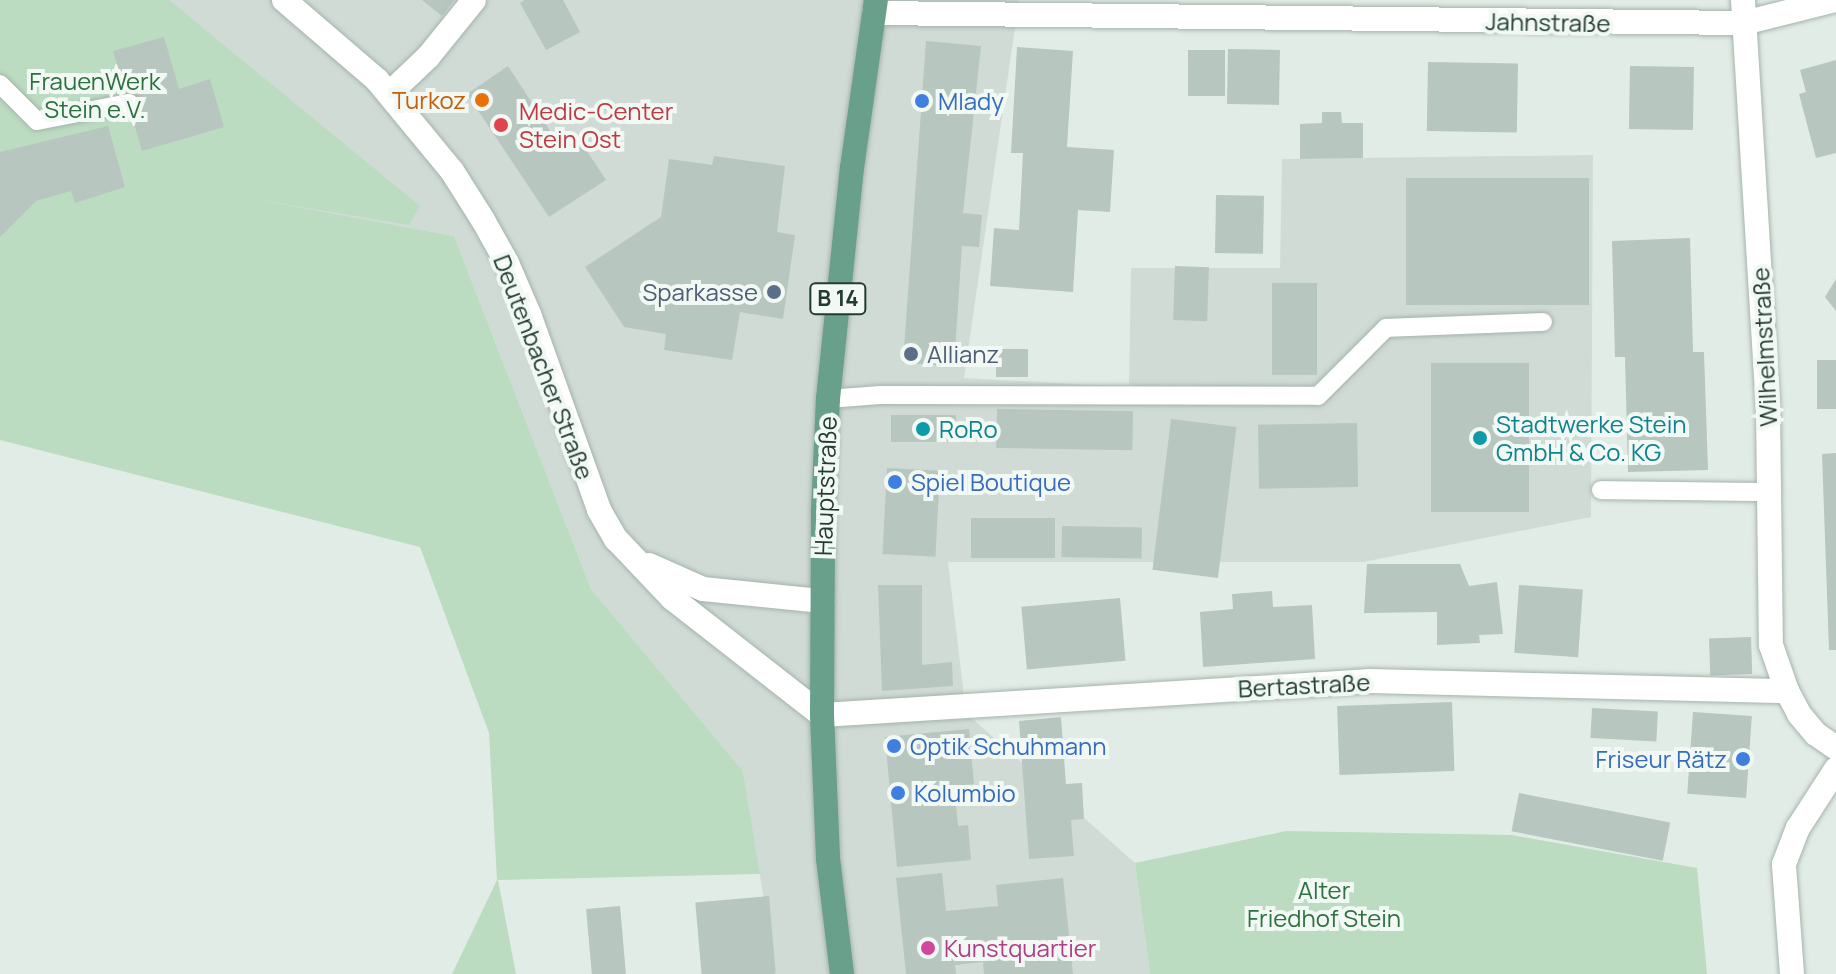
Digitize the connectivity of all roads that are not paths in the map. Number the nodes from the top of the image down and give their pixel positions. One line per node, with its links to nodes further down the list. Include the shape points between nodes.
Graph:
1 (284, 0): 7 (street, Deutenbacher Straße)
2 (474, 0): 7 (street, via 428,57)
3 (1835, 0): 5 (street, Jahnstraße)
4 (875, 7): 5 (street, Jahnstraße); 10 (main road, Hauptstraße / B 14)
5 (1744, 12): 12 (street, Wilhelmstraße)
6 (0, 84): 8 (lane, via 37,121)
7 (389, 94): 13 (street, Deutenbacher Straße, via 452,171 507,263 599,510 616,539)
8 (129, 103)
9 (1543, 322): 10 (lane, via 1386,328 1318,396)
10 (828, 399): 14 (main road, Hauptstraße / B 14)
11 (1601, 490): 12 (lane)
12 (1769, 492): 15 (street, Wilhelmstraße, via 1771,645)
13 (640, 560): 14 (street, Deutenbacher Straße, via 703,589); 16 (street, Deutenbacher Straße, via 672,598)
14 (822, 601): 16 (main road, Hauptstraße / B 14)
15 (1787, 691): 16 (street, Bertastraße, via 1370,681); 17 (street, Wilhelmstraße, via 1816,734)
16 (822, 715): 19 (main road, Hauptstraße / B 14, via 828,858)
17 (1836, 748)
18 (1836, 769): 20 (street, via 1798,828 1784,864)
19 (842, 974)
20 (1792, 974)

